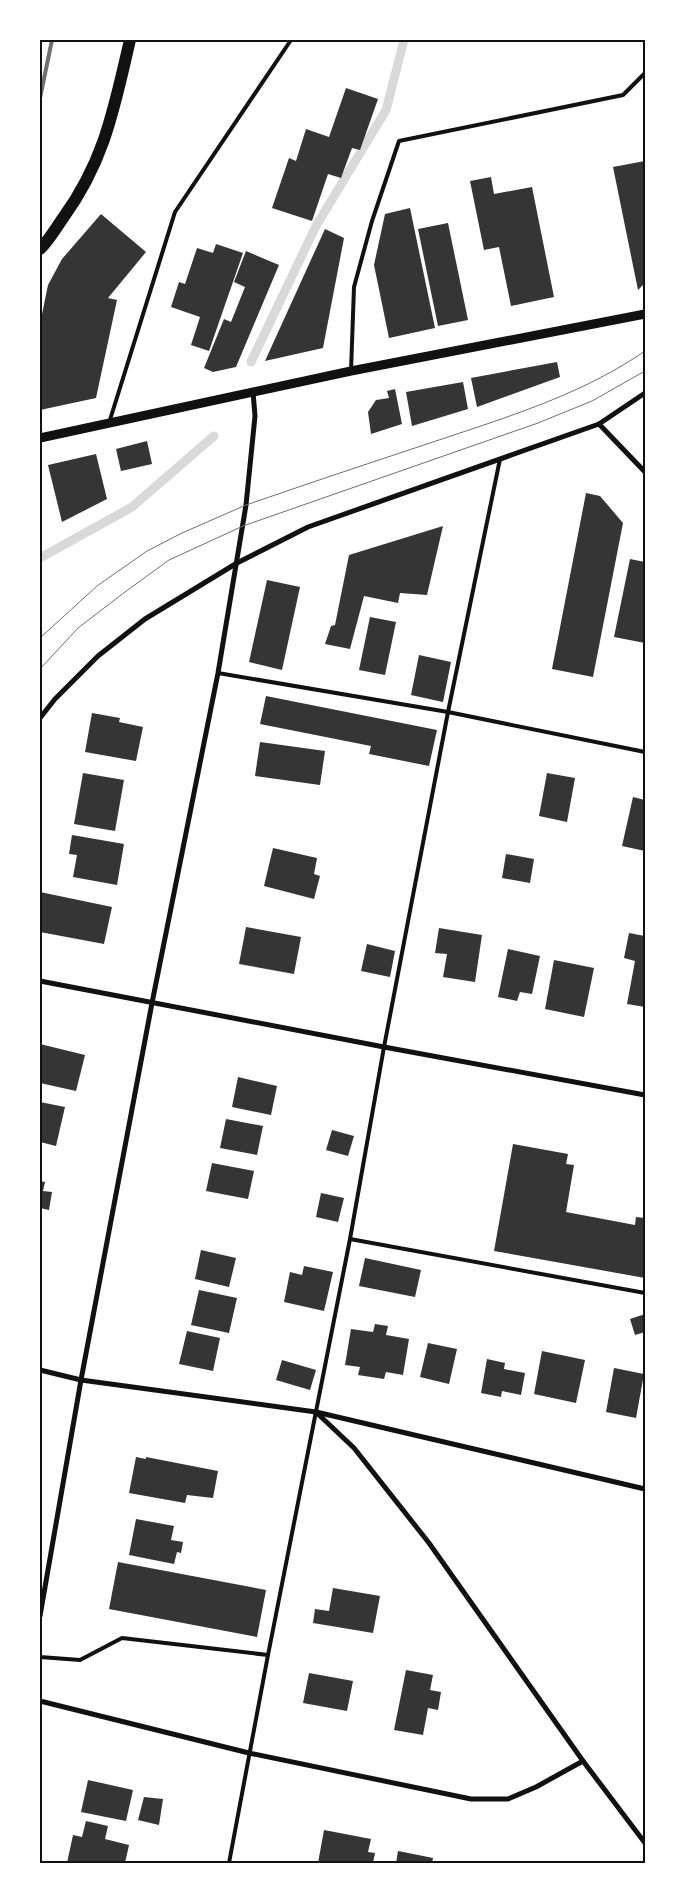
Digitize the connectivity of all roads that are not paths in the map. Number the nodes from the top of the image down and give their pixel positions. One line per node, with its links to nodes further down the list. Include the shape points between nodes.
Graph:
1 (130, 40): 4 (main road, via 113,114 100,153 80,196)
2 (291, 40): 9 (lane, via 175,212)
3 (645, 73): 6 (lane, via 623,96 398,141 354,287)
4 (40, 249)
5 (645, 314): 6 (street)
6 (351, 371): 7 (street)
7 (253, 392): 9 (street); 14 (street, via 255,416)
8 (645, 393): 10 (street)
9 (109, 423): 11 (street)
10 (599, 424): 12 (street); 13 (street)
11 (40, 438)
12 (500, 458): 14 (street, via 308,527); 16 (lane)
13 (645, 472)
14 (237, 563): 15 (street); 17 (street, via 145,619 98,656)
15 (218, 673): 16 (lane); 20 (street)
16 (448, 712): 18 (lane); 21 (lane)
17 (40, 718)
18 (645, 752)
19 (40, 981): 20 (street)
20 (152, 1003): 21 (street); 26 (street)
21 (384, 1047): 22 (street); 23 (lane)
22 (645, 1094)
23 (350, 1239): 24 (lane); 27 (lane)
24 (645, 1293)
25 (40, 1370): 26 (street)
26 (81, 1380): 27 (street); 29 (street)
27 (316, 1412): 28 (street); 30 (lane); 34 (street, via 354,1448 429,1543)
28 (645, 1489)
29 (40, 1616)
30 (268, 1655): 31 (lane, via 122,1638 80,1660); 33 (lane)
31 (40, 1656)
32 (40, 1701): 33 (street)
33 (249, 1753): 34 (street, via 471,1799 508,1799 536,1788); 36 (lane)
34 (583, 1761): 35 (street)
35 (645, 1843)
36 (229, 1863)

